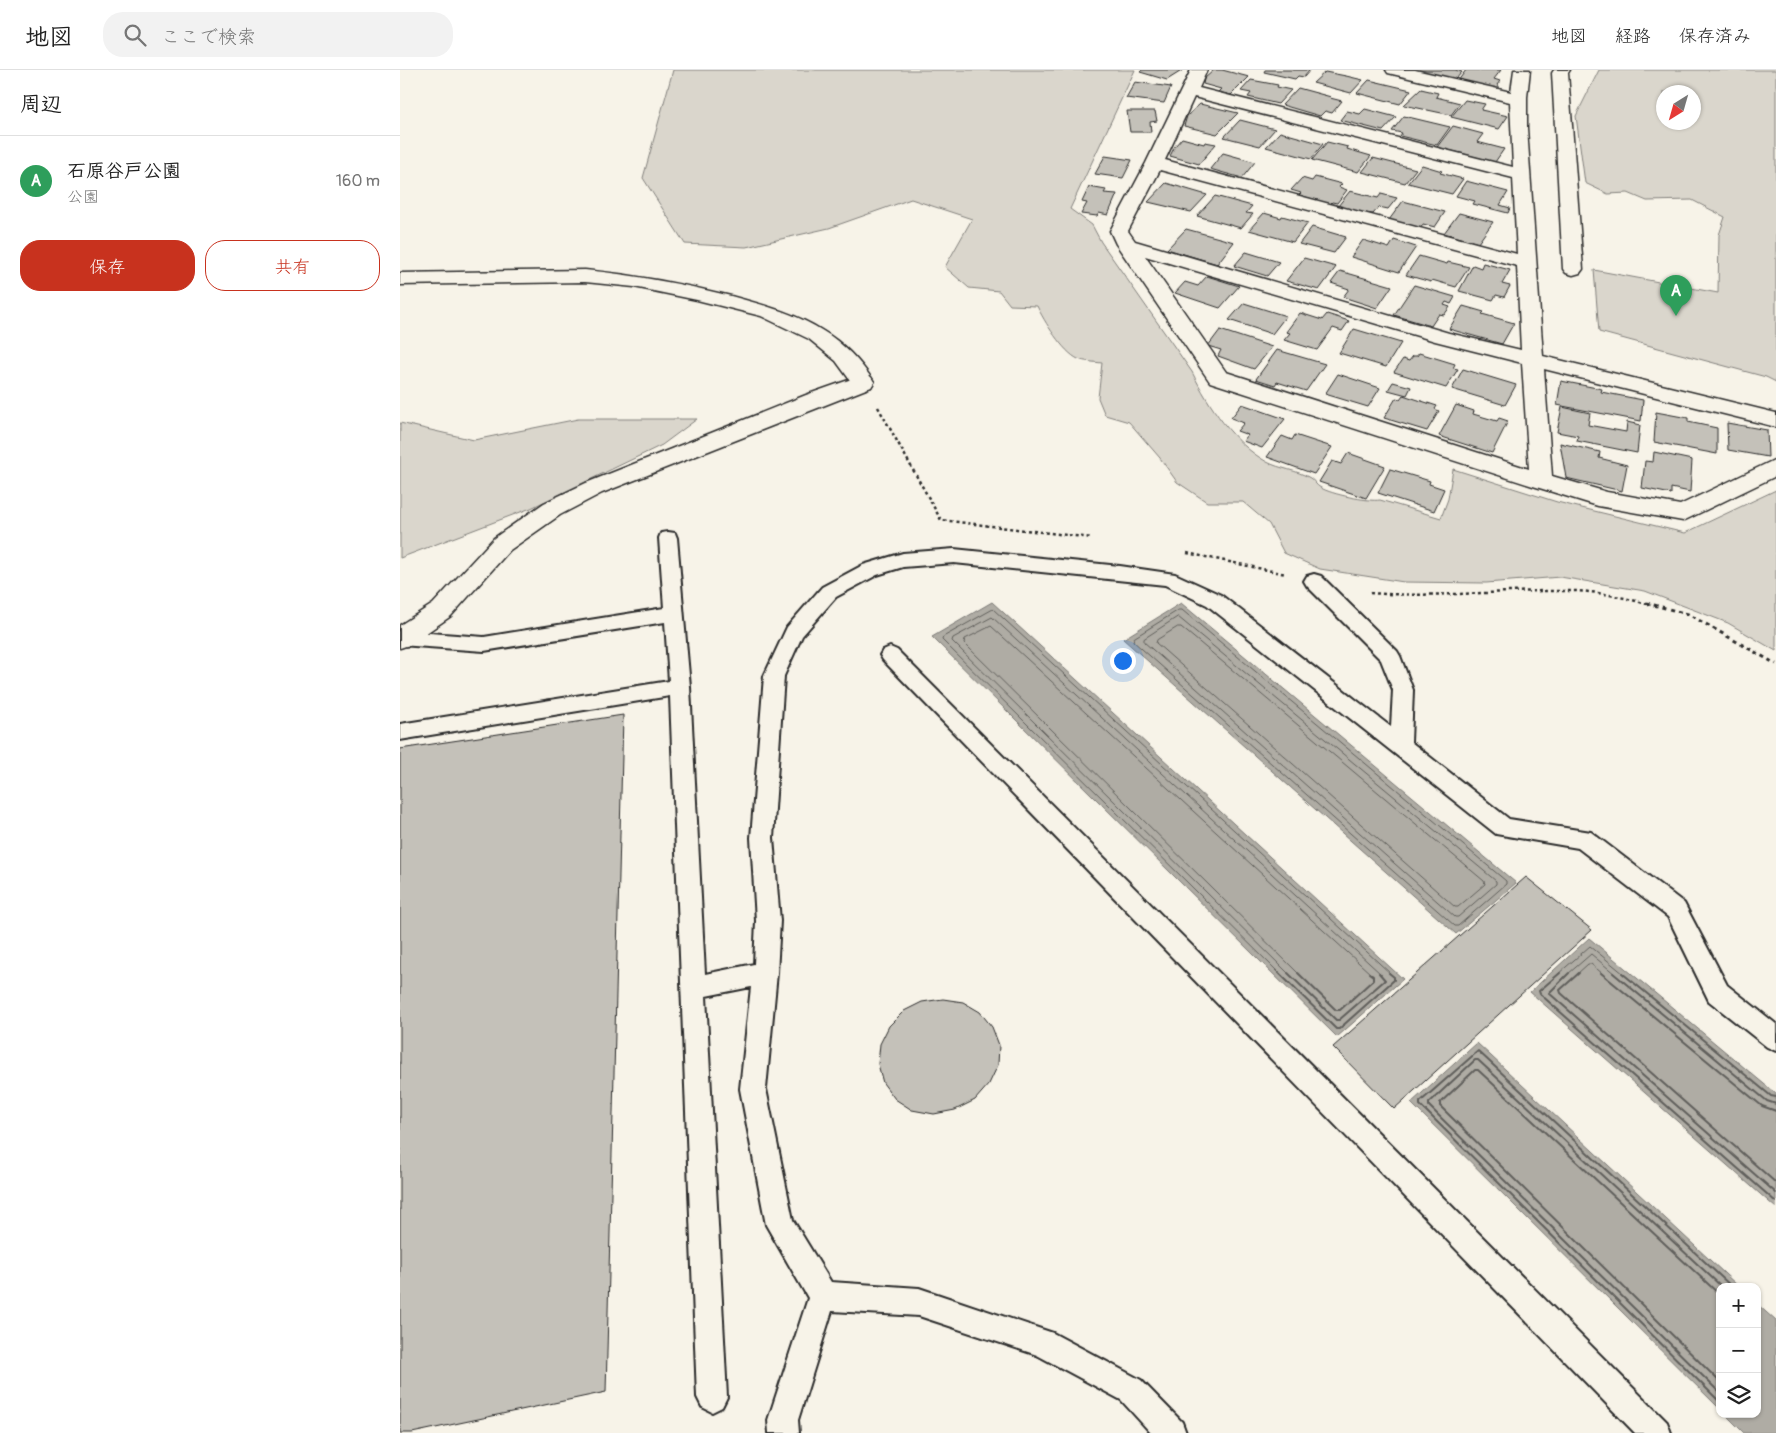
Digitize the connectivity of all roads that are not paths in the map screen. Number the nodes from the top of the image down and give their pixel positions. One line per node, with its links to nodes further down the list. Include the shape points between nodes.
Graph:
1 (1198, 70): 5 (street)
2 (1394, 70): 6 (street)
3 (1522, 70): 6 (street)
4 (1562, 70): 11 (street, via 1561,111)
5 (1190, 91): 7 (street); 8 (street)
6 (1519, 100): 8 (street)
7 (1155, 163): 9 (street, via 1119,232); 10 (street)
8 (1522, 175): 10 (street)
9 (1126, 244): 13 (street, via 1442,337); 16 (street, via 1218,377)
10 (1527, 263): 13 (street)
11 (1573, 269)
12 (400, 279): 20 (street, via 585,276 698,294 768,312 816,335 843,357 863,382 603,485 552,509 502,544 442,610)
13 (1532, 359): 14 (street); 16 (street)
14 (1776, 420)
15 (1776, 467): 16 (street, via 1684,513 1606,500)
16 (1541, 481)
17 (668, 538): 19 (lane)
18 (1314, 581): 24 (lane, via 1390,656 1403,690)
19 (674, 613): 20 (lane, via 484,644); 22 (lane)
20 (401, 638)
21 (890, 655): 32 (lane)
22 (680, 687): 23 (lane); 26 (lane)
23 (400, 732)
24 (1400, 746): 25 (lane, via 1214,600 1168,580 954,556 903,560 870,570 829,592 794,632 774,676 762,838 768,921); 27 (lane, via 1504,827 1583,839 1676,910 1718,993)
25 (765, 973): 26 (lane); 28 (lane, via 753,1089 780,1225)
26 (694, 987): 29 (lane)
27 (1776, 1039)
28 (823, 1296): 30 (lane, via 783,1420); 31 (lane, via 919,1302 1043,1343 1131,1390)
29 (712, 1397)
30 (784, 1433)
31 (1171, 1433)
32 (1656, 1433)

